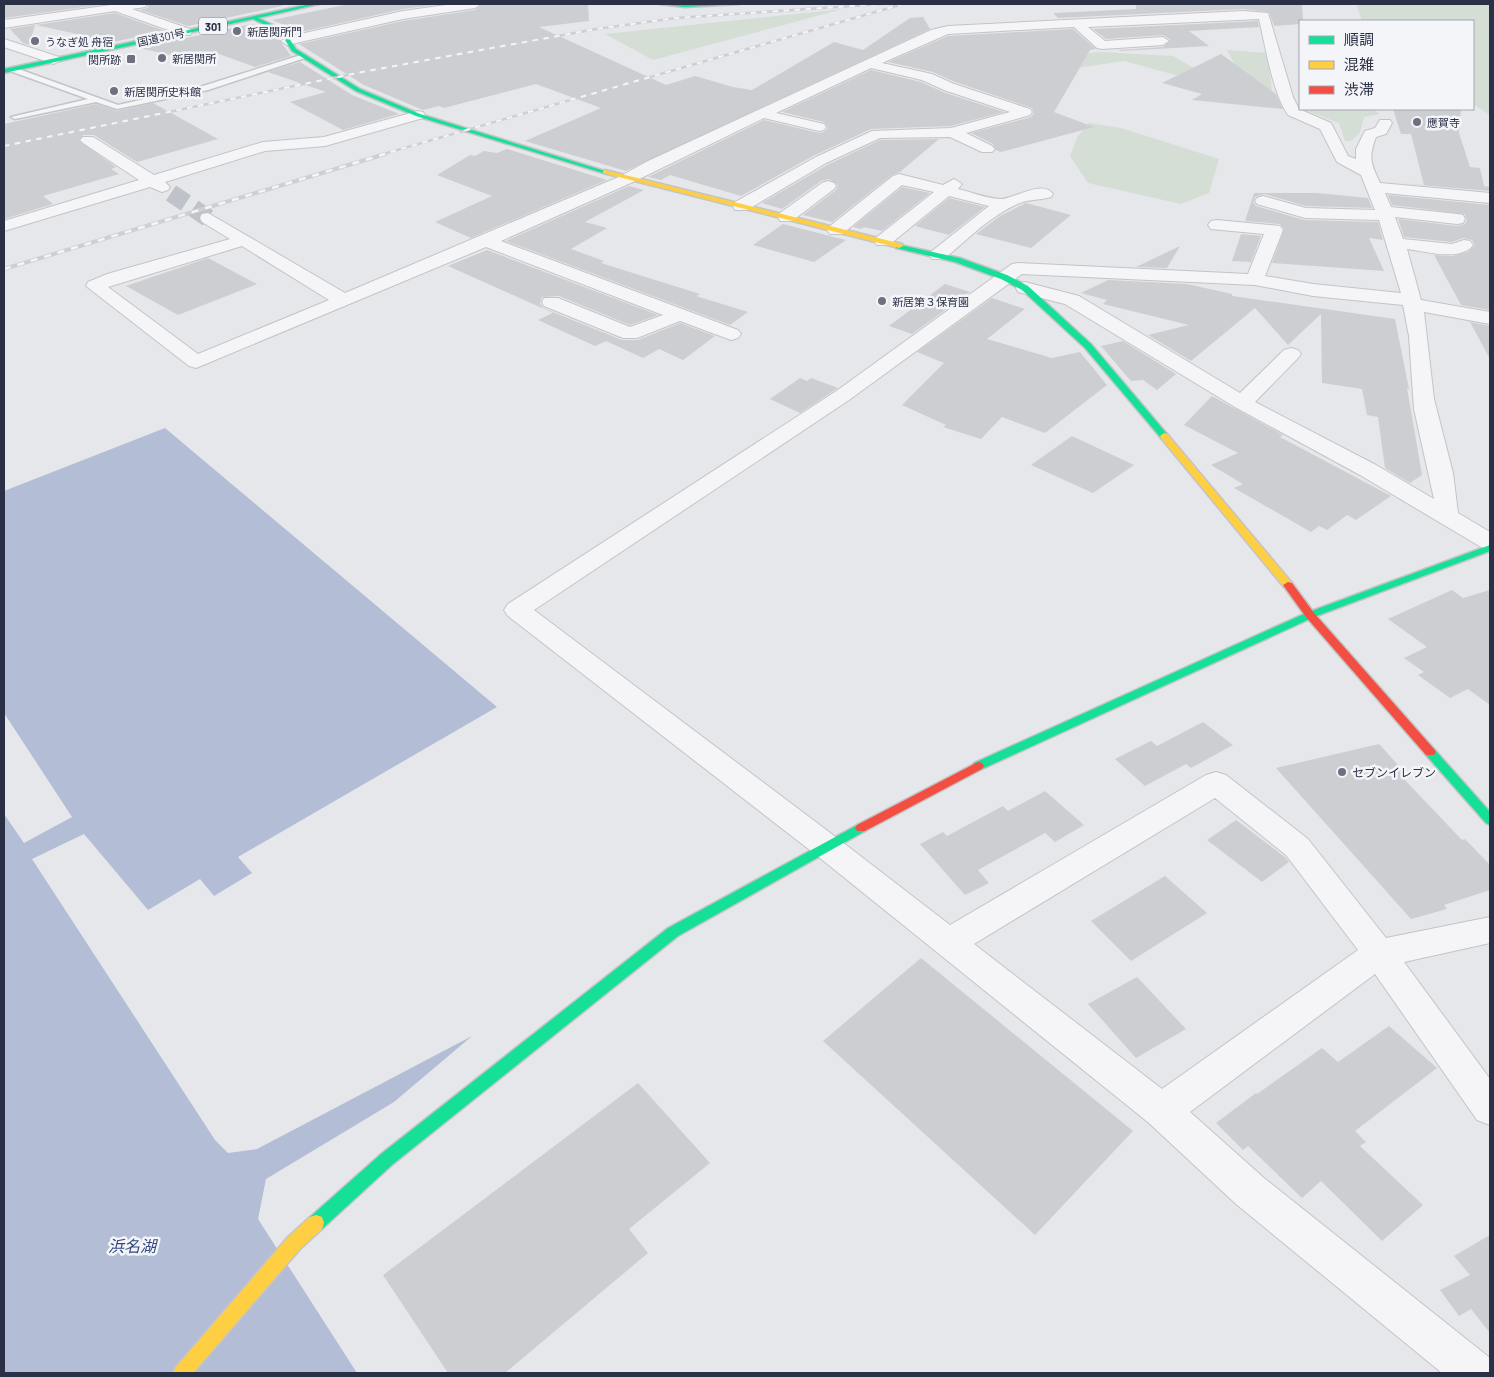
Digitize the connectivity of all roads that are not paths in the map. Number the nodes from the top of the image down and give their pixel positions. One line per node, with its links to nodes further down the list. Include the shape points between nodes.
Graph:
1 (103, 4): 8 (street)
2 (141, 4): 8 (street)
3 (317, 4): 11 (main road, 国道301号 / 301)
4 (405, 4): 10 (street)
5 (475, 4): 10 (street)
6 (661, 4): 7 (main road)
7 (737, 4)
8 (118, 8): 12 (street); 17 (street)
9 (6, 10): 12 (street)
10 (424, 12): 20 (street)
11 (254, 18): 17 (main road, 国道301号 / 301); 20 (main road, via 282,31)
12 (36, 20): 14 (street)
13 (1136, 21): 16 (street); 18 (street); 27 (street, via 1264,16)
14 (4, 24)
15 (413, 24): 20 (street)
16 (1078, 24): 18 (street, via 1102,44); 23 (street, via 948,30 920,39)
17 (186, 32): 22 (main road, 国道301号 / 301)
18 (1163, 41): 21 (street)
19 (5, 44): 22 (street)
20 (295, 50): 26 (lane, via 173,96 117,108); 30 (main road, via 358,90)
21 (1175, 50)
22 (54, 60): 24 (main road, 国道301号 / 301)
23 (871, 64): 28 (street, via 927,77); 29 (street)
24 (9, 70): 26 (lane)
25 (1034, 97): 28 (street)
26 (95, 100): 31 (lane)
27 (1294, 103): 37 (street, via 1295,114 1329,128 1342,159)
28 (1024, 112): 34 (street)
29 (764, 114): 33 (street); 38 (street)
30 (418, 115): 38 (main road); 39 (street, via 325,141 263,147)
31 (15, 117)
32 (1385, 123): 37 (street, via 1380,131 1370,134 1364,149)
33 (819, 127)
34 (952, 132): 36 (street); 48 (street, via 877,134 821,160)
35 (88, 140): 39 (street)
36 (987, 149)
37 (1363, 168): 42 (street)
38 (627, 179): 48 (main road); 57 (street)
39 (152, 181): 43 (street); 54 (street)
40 (828, 186): 50 (street)
41 (950, 187): 47 (street); 55 (street, via 899,179); 58 (street)
42 (1374, 187): 45 (street); 49 (street)
43 (171, 193)
44 (1045, 194): 47 (street, via 1030,193)
45 (1490, 198)
46 (1263, 201): 49 (street, via 1305,213)
47 (1001, 204): 61 (street)
48 (741, 206): 50 (main road)
49 (1384, 213): 52 (street); 59 (street)
50 (786, 217): 55 (main road)
51 (208, 218): 56 (street)
52 (1457, 219)
53 (1217, 225): 64 (street, via 1274,230)
54 (4, 226)
55 (836, 230): 58 (main road)
56 (244, 240): 67 (street); 67 (street, via 95,286 196,362)
57 (486, 241): 65 (street); 67 (street)
58 (883, 242): 61 (main road)
59 (1395, 243): 60 (street, via 1454,250); 68 (street)
60 (1464, 245)
61 (938, 255): 66 (main road)
62 (1141, 257): 63 (street)
63 (1130, 273): 64 (street); 66 (street, via 1018,268)
64 (1255, 280): 68 (street)
65 (592, 282): 69 (street); 69 (street, via 552,302 630,334)
66 (1014, 283): 73 (street, via 1072,300); 77 (main road, via 1088,346); 79 (street, via 517,610)
67 (343, 300)
68 (1412, 302): 70 (street); 74 (street, via 1425,410 1446,489)
69 (679, 315): 71 (street)
70 (1490, 318)
71 (731, 334)
72 (1291, 354): 73 (street)
73 (1242, 403): 74 (street)
74 (1446, 514): 75 (street)
75 (1490, 542)
76 (1490, 548): 77 (main road)
77 (1310, 615): 78 (main road); 79 (main road, via 974,768)
78 (1490, 820)
79 (826, 846): 81 (street); 85 (main road, via 673,932 387,1159 294,1243)
80 (1490, 930): 82 (street)
81 (948, 943): 82 (street, via 1216,783 1297,847); 84 (street)
82 (1379, 952): 83 (street); 84 (street)
83 (1490, 1108)
84 (1162, 1111): 86 (street, via 1250,1191)
85 (182, 1373)
86 (1476, 1373)

